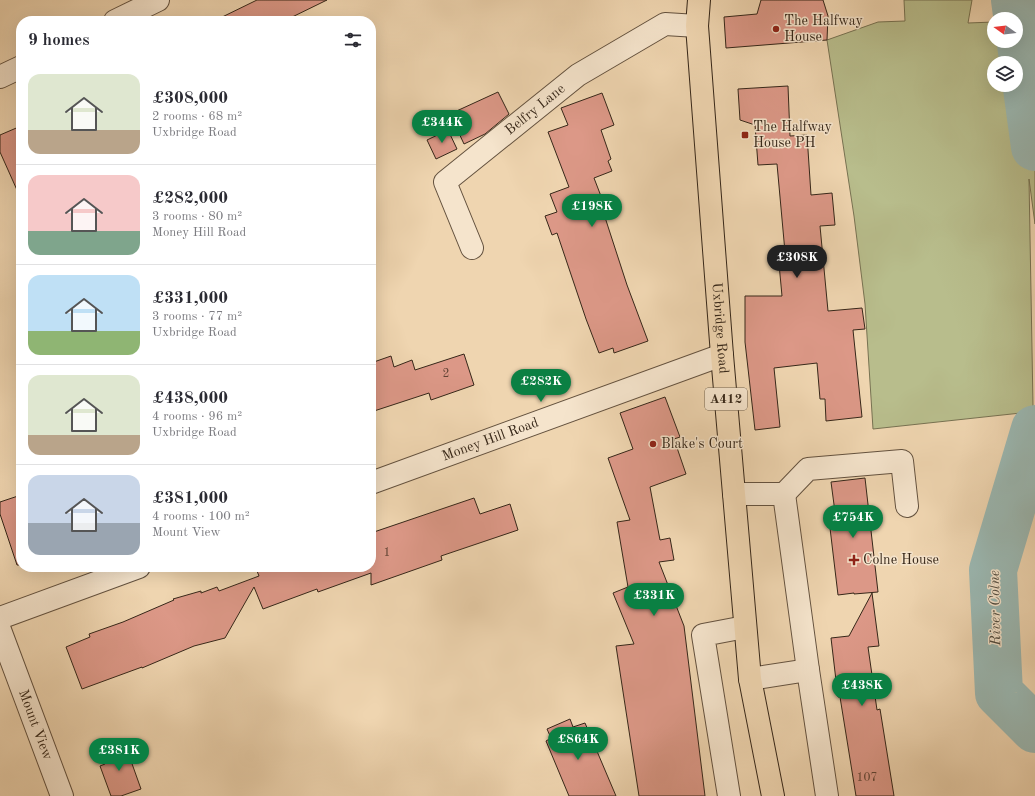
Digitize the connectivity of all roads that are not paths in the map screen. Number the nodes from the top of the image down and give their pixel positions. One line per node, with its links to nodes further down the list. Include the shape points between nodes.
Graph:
1 (158, 0): 3 (street)
2 (699, 0): 4 (main road, Uxbridge Road / A412)
3 (125, 16)
4 (698, 26): 7 (street, Belfry Lane, via 665,24 578,75 445,182); 8 (main road, Uxbridge Road / A412)
5 (16, 69): 6 (street)
6 (0, 77)
7 (472, 248)
8 (722, 355): 9 (street, Money Hill Road); 10 (main road, Uxbridge Road / A412)
9 (376, 481)
10 (734, 494): 11 (street); 15 (main road, Uxbridge Road / A412)
11 (784, 494): 12 (street, via 808,469 902,461); 17 (street)
12 (906, 506)
13 (125, 572): 14 (street)
14 (0, 618)
15 (745, 627): 18 (main road, Uxbridge Road / A412); 20 (street, via 703,635)
16 (0, 630): 19 (street, Mount View)
17 (808, 670): 18 (street); 22 (street)
18 (750, 679): 21 (main road, Uxbridge Road / A412)
19 (62, 796)
20 (729, 796)
21 (773, 796)
22 (827, 796)

